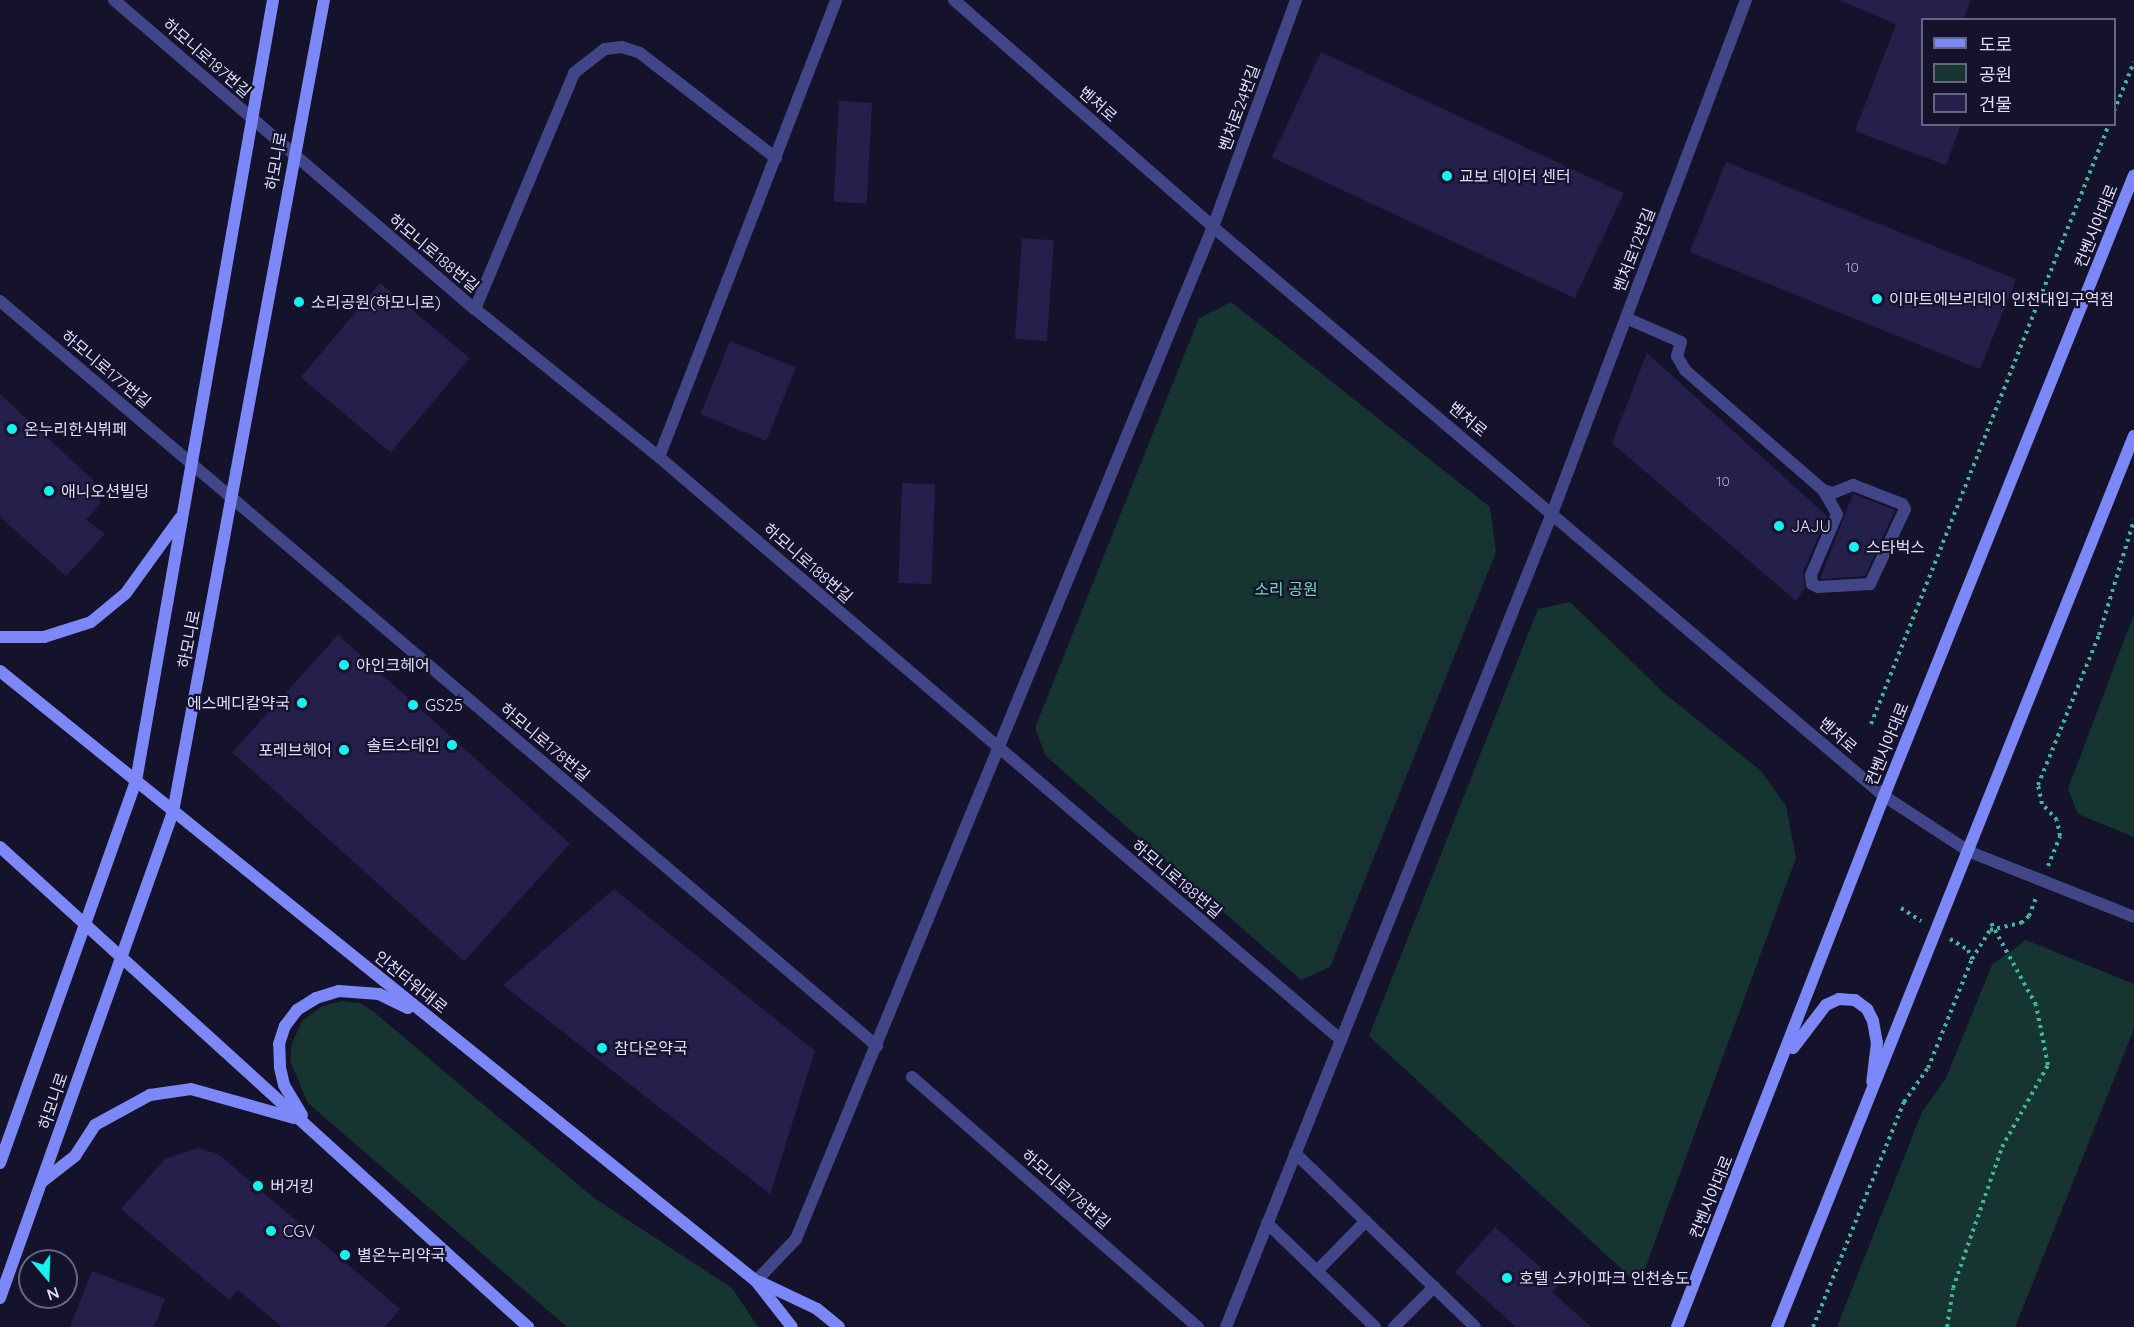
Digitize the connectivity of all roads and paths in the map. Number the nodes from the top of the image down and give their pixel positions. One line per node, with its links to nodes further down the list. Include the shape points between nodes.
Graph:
1 (114, 0): 10 (street, 하모니로187번길)
2 (273, 0): 10 (main road, 하모니로)
3 (324, 0): 12 (main road, 하모니로)
4 (836, 0): 13 (street)
5 (954, 0): 15 (street, 벤처로)
6 (1296, 0): 15 (street, 벤처로24번길)
7 (1746, 0): 18 (street, 벤처로12번길)
8 (2134, 62): 9 (path)
9 (2116, 108)
10 (250, 117): 12 (street, 하모니로188번길); 21 (main road, 하모니로)
11 (2108, 126): 29 (path)
12 (294, 154): 17 (street, 하모니로188번길); 23 (main road, 하모니로)
13 (776, 158): 17 (street, via 640,52 622,47 605,49 574,73); 20 (street)
14 (2134, 175): 32 (main road, 컨벤시아대로)
15 (1213, 226): 24 (street, 벤처로); 30 (street, 벤처로24번길)
16 (0, 301): 21 (street, 하모니로177번길)
17 (475, 309): 20 (street, 하모니로188번길)
18 (1626, 318): 22 (street, via 1681,342 1677,356 1685,370); 24 (street, 벤처로12번길)
19 (2134, 436): 36 (main road)
20 (659, 457): 30 (street, 하모니로188번길)
21 (191, 463): 23 (street, 하모니로178번길); 25 (main road, 하모니로)
22 (1823, 490): 22 (street, via 1837,514 1811,575 1812,584 1865,587 1873,580 1904,506 1853,485 1833,493)
23 (233, 498): 33 (main road, 하모니로); 46 (street, 하모니로178번길)
24 (1552, 511): 32 (street, 벤처로); 45 (street, 벤처로12번길)
25 (182, 514): 27 (main road, via 126,593 91,622 44,637); 31 (main road, 하모니로)
26 (2134, 520): 34 (path, via 2099,635 2038,785 2042,804 2057,820)
27 (0, 638)
28 (0, 670): 31 (main road, 인천타워대로)
29 (1871, 724)
30 (996, 746): 45 (street, 하모니로188번길); 46 (street, 벤처로24번길)
31 (136, 781): 33 (main road, 인천타워대로); 40 (main road, 하모니로)
32 (1884, 796): 36 (street, 벤처로); 47 (main road, 컨벤시아대로)
33 (173, 812): 42 (main road, 하모니로); 44 (main road, 인천타워대로)
34 (2060, 836)
35 (0, 847): 40 (main road)
36 (1970, 852): 38 (street, 벤처로); 49 (main road)
37 (2029, 916): 43 (path, via 2021,923 1990,930)
38 (2134, 917)
39 (1990, 921): 74 (path, via 2037,1005 2048,1065 2002,1147 1953,1288)
40 (88, 924): 42 (main road); 53 (main road, 하모니로)
41 (1968, 950): 43 (path)
42 (121, 954): 50 (main road); 54 (main road, 하모니로)
43 (1972, 959): 73 (path, via 1928,1068 1904,1102)
44 (445, 1031): 51 (main road, via 396,1002 360,990 316,998 297,1010 285,1026 279,1044 280,1068 295,1107); 58 (main road, 인천타워대로)
45 (1340, 1039): 52 (street, 벤처로12번길)
46 (877, 1046): 58 (street, 벤처로24번길, via 796,1239)
47 (1781, 1066): 49 (main road, via 1827,1005 1839,999 1855,1000 1867,1009 1877,1043); 71 (main road, 컨벤시아대로)
48 (912, 1077): 65 (street, 하모니로178번길)
49 (1870, 1098): 72 (main road)
50 (298, 1119): 51 (main road); 54 (main road, via 191,1089 150,1095 94,1125 75,1156)
51 (320, 1136): 62 (main road)
52 (1295, 1153): 55 (street); 56 (street, 벤처로12번길)
53 (0, 1163)
54 (42, 1182): 60 (main road, 하모니로)
55 (1366, 1221): 57 (street); 59 (street)
56 (1267, 1223): 57 (street); 66 (street, 벤처로12번길)
57 (1317, 1272): 67 (street)
58 (756, 1281): 63 (main road, 인천타워대로); 64 (main road, via 818,1309)
59 (1434, 1287): 61 (street); 68 (street)
60 (0, 1298)
61 (1445, 1298): 69 (street); 70 (street)
62 (528, 1327)
63 (792, 1327)
64 (839, 1327)
65 (1198, 1327)
66 (1226, 1327)
67 (1375, 1327)
68 (1394, 1327)
69 (1460, 1327)
70 (1476, 1327)
71 (1677, 1327)
72 (1777, 1327)
73 (1813, 1327)
74 (1947, 1327)

